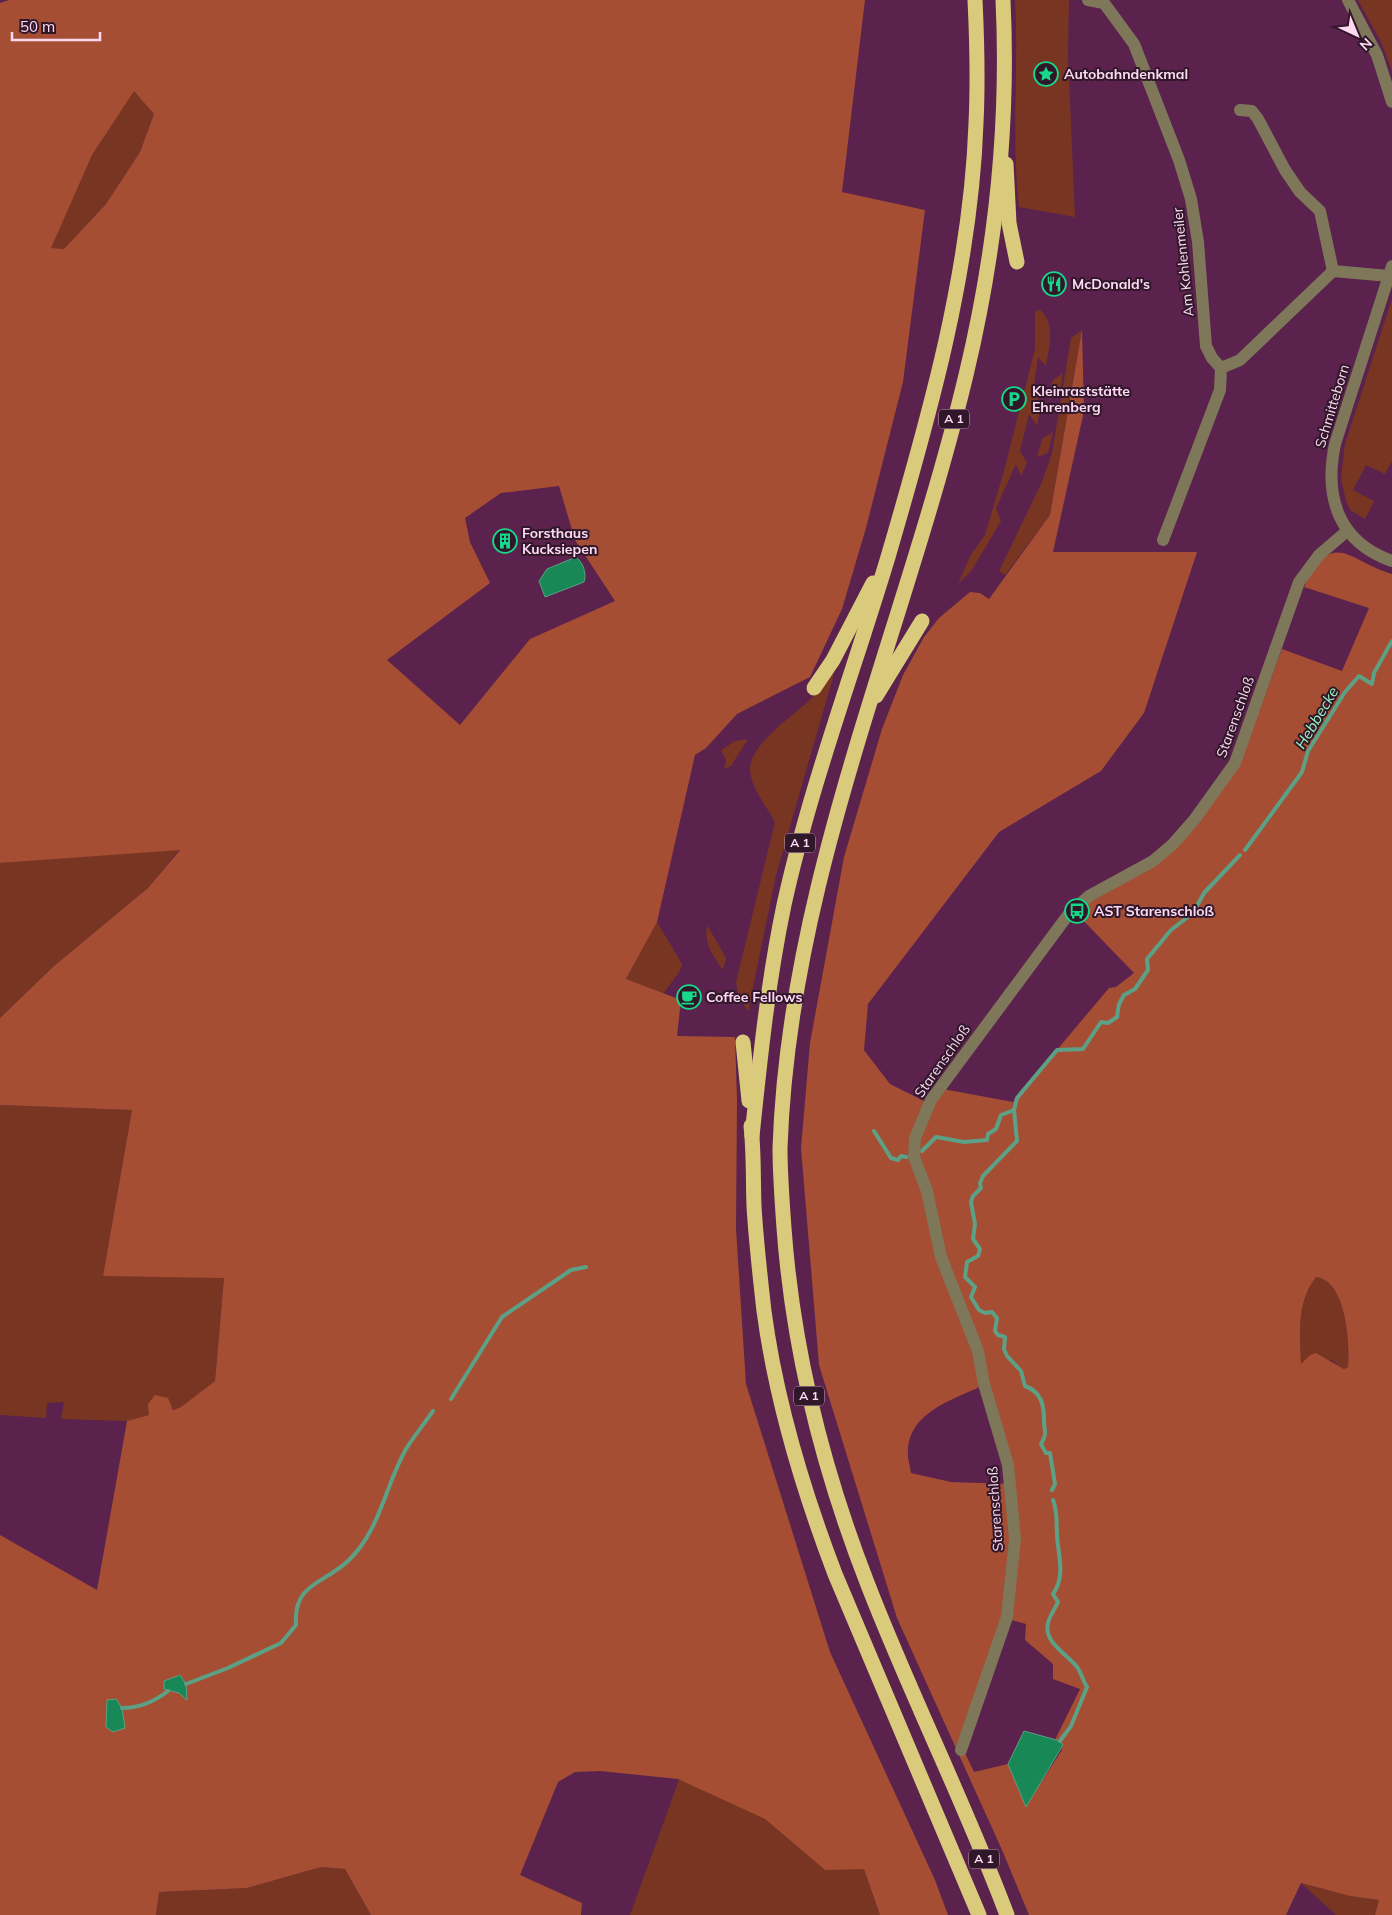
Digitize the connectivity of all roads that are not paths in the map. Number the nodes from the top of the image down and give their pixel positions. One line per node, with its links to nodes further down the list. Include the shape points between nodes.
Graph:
1 (975, 0): 14 (highway, A 1, via 976,124 969,208 934,391)
2 (1003, 0): 7 (highway, A 1)
3 (1088, 0): 11 (street, Am Kohlenmeiler, via 1104,3 1134,44 1179,160 1191,199 1198,242 1206,346)
4 (1348, 0): 5 (street, via 1377,55)
5 (1392, 102)
6 (1240, 110): 9 (street, via 1252,111 1300,192 1320,210)
7 (1003, 120): 8 (highway, via 1009,223); 18 (highway, A 1, via 983,292 966,375 945,455)
8 (1017, 262)
9 (1334, 271): 10 (street); 11 (street, via 1240,360)
10 (1391, 271): 12 (street, Schmitteborn, via 1331,464 1333,501)
11 (1221, 368): 13 (street, via 1220,390)
12 (1347, 531): 15 (street, Schmitteborn, via 1358,543); 21 (street, Starenschloß, via 1319,555 1299,582 1235,763 1225,778 1173,844 1153,861 1089,896 1068,915 932,1100 914,1138 914,1157 927,1191 941,1257 978,1351 984,1384 1008,1465 1015,1539 1007,1617)
13 (1163, 540)
14 (887, 558): 17 (highway, via 833,660); 20 (highway, A 1, via 805,823 785,904 770,984)
15 (1392, 561)
16 (922, 621): 18 (highway)
17 (814, 688)
18 (867, 710): 23 (highway, A 1, via 812,909 791,1018 780,1151 788,1284 800,1363 826,1465 866,1580)
19 (743, 1042): 20 (highway)
20 (752, 1136): 22 (highway, A 1, via 754,1207 765,1314 776,1377 796,1458 835,1574)
21 (962, 1750)
22 (979, 1915)
23 (1007, 1915)

